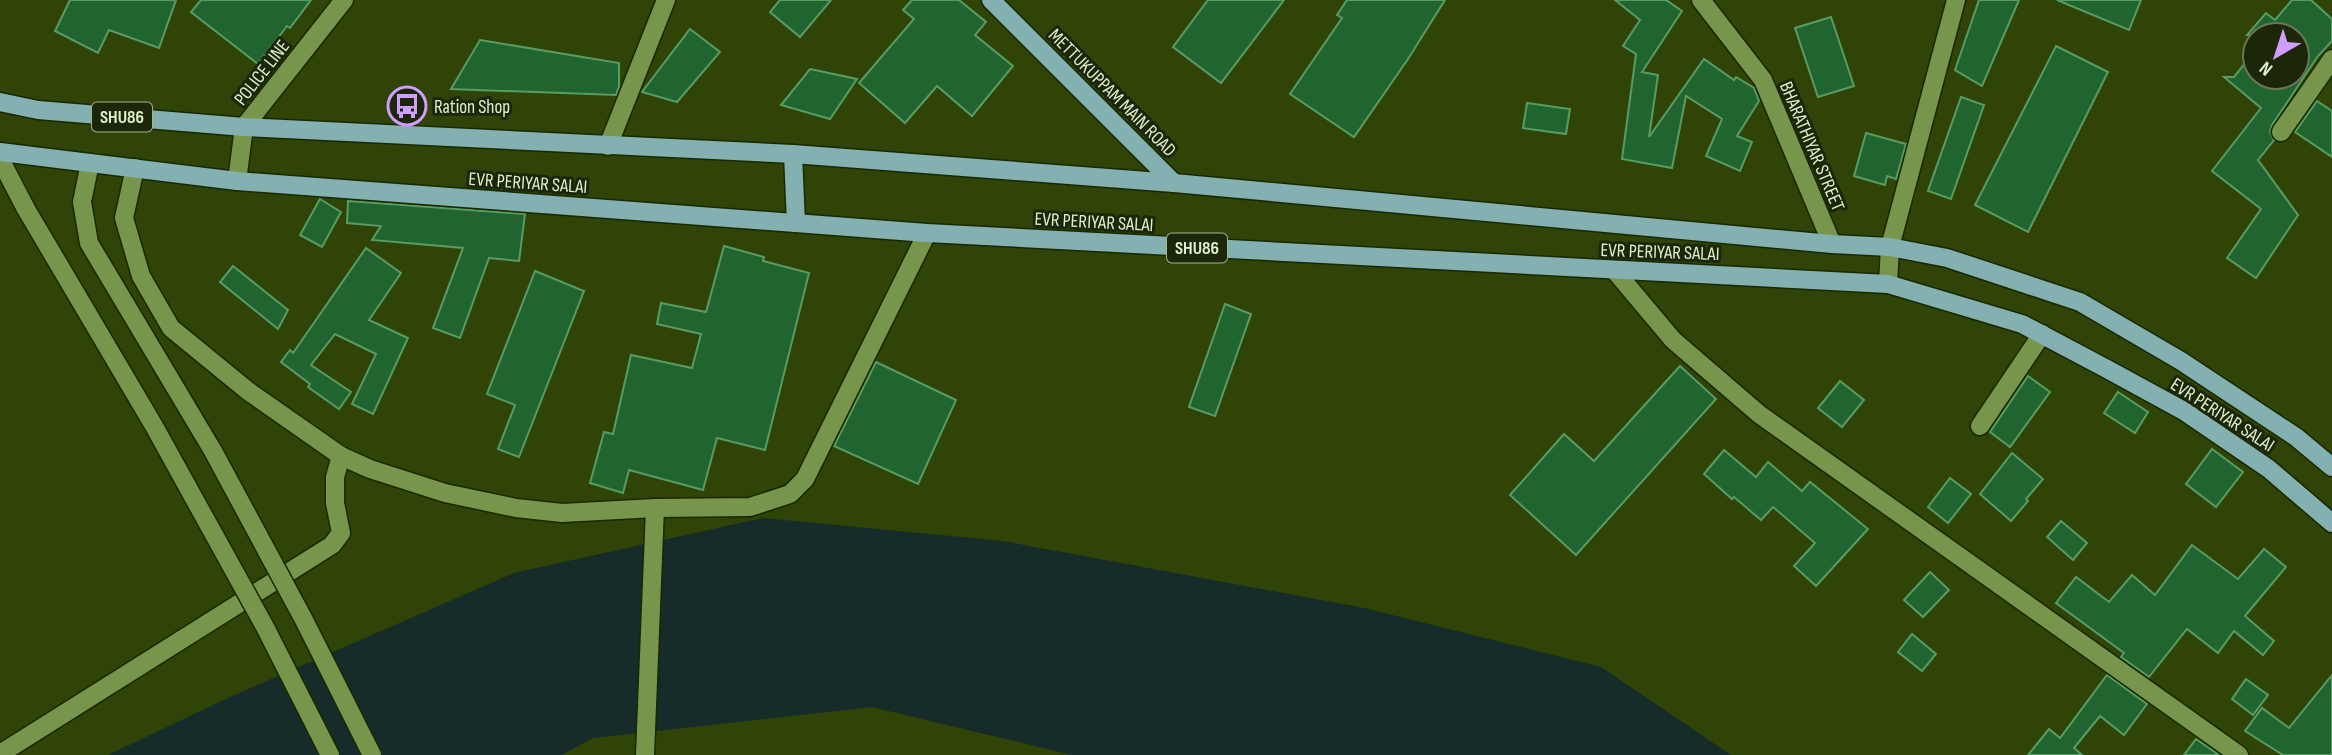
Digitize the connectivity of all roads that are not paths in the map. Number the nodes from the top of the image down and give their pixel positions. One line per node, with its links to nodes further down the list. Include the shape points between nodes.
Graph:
1 (344, 0): 8 (street, POLICE LINE)
2 (666, 0): 10 (street)
3 (992, 0): 17 (main road, METTUKUPPAM MAIN ROAD)
4 (1701, 0): 20 (street, BHARATHIYAR STREET, via 1763,80)
5 (1956, 0): 21 (street)
6 (2332, 59): 9 (street)
7 (0, 102): 8 (main road, EVR PERIYAR SALAI / SHU86, via 38,110)
8 (244, 127): 10 (main road, EVR PERIYAR SALAI / SHU86); 16 (street, POLICE LINE)
9 (2281, 132)
10 (608, 146): 12 (main road, EVR PERIYAR SALAI / SHU86)
11 (0, 152): 14 (main road, EVR PERIYAR SALAI / SHU86)
12 (793, 154): 17 (main road, EVR PERIYAR SALAI / SHU86); 18 (main road)
13 (0, 159): 31 (street, bridge, via 154,426)
14 (90, 163): 15 (main road, EVR PERIYAR SALAI / SHU86); 32 (street, bridge, via 82,202 89,243 213,451)
15 (135, 168): 16 (main road, EVR PERIYAR SALAI / SHU86); 26 (street, via 124,218 141,276 171,328 248,391)
16 (237, 181): 18 (main road, EVR PERIYAR SALAI / SHU86)
17 (1174, 183): 20 (main road, EVR PERIYAR SALAI / SHU86)
18 (796, 223): 19 (main road, EVR PERIYAR SALAI / SHU86)
19 (927, 233): 22 (main road, EVR PERIYAR SALAI / SHU86); 28 (street, via 805,479 790,494 750,507)
20 (1832, 244): 21 (main road, EVR PERIYAR SALAI / SHU86)
21 (1890, 247): 23 (street); 27 (main road, EVR PERIYAR SALAI / SHU86, via 1947,258 2080,302 2181,361 2296,437)
22 (1615, 271): 23 (main road, EVR PERIYAR SALAI / SHU86); 34 (street, via 1673,340 1759,414)
23 (1888, 284): 24 (main road, EVR PERIYAR SALAI / SHU86)
24 (2042, 334): 25 (street); 29 (main road, EVR PERIYAR SALAI / SHU86, via 2184,411 2269,469)
25 (1980, 426)
26 (341, 456): 28 (street, via 445,493 516,508 562,513); 30 (street, via 335,503 341,533 332,545)
27 (2332, 467)
28 (655, 509): 33 (street)
29 (2332, 523)
30 (0, 754)
31 (330, 755)
32 (372, 755)
33 (645, 755)
34 (2239, 755)

